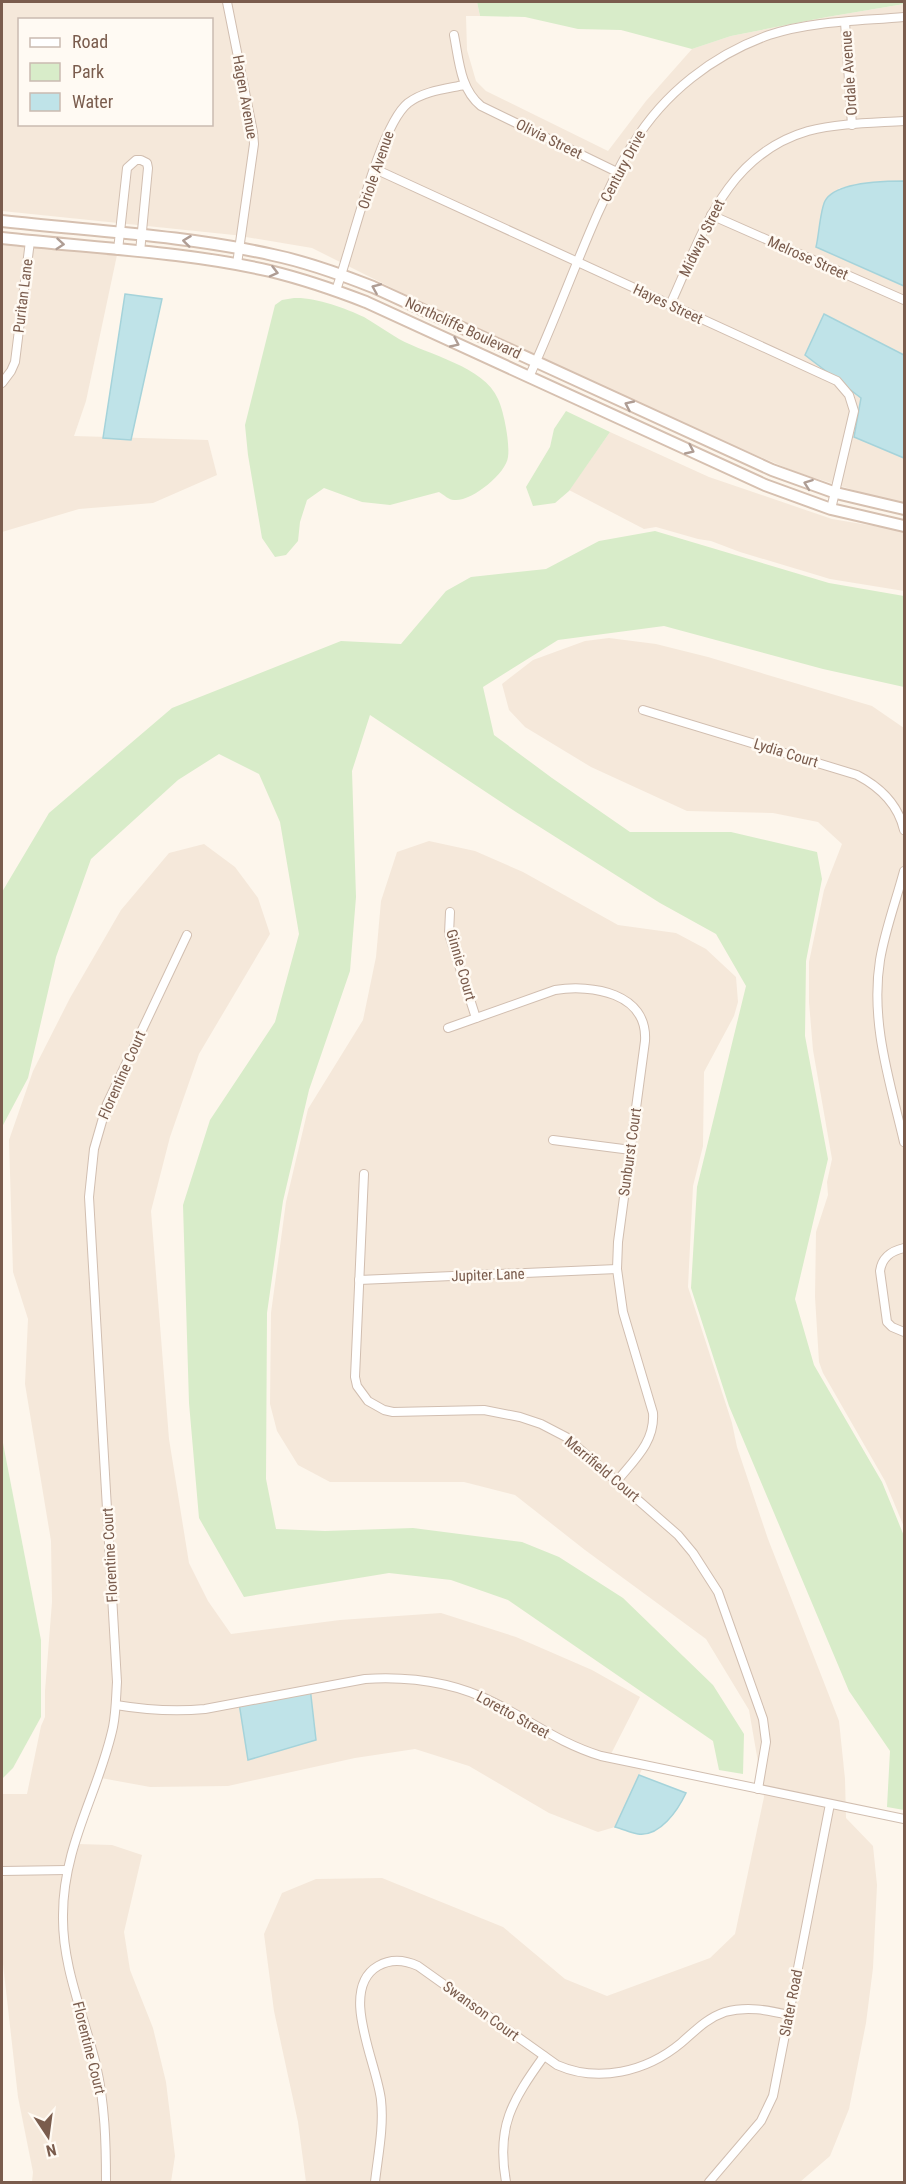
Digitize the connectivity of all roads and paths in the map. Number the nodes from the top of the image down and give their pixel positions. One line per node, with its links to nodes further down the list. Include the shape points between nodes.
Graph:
1 (227, 2): 16 (street, Hagen Avenue, via 253,132)
2 (904, 17): 3 (street, Century Drive)
3 (845, 22): 7 (street, Ordale Avenue); 9 (street, Century Drive, via 770,35 709,65 659,108)
4 (454, 35): 5 (street)
5 (464, 85): 8 (street, Oriole Avenue, via 425,94 406,105 392,123); 9 (street, Olivia Street, via 481,106)
6 (904, 121): 7 (street, Midway Street)
7 (852, 125): 10 (street, Midway Street, via 808,132 769,149 734,179)
8 (375, 169): 19 (street, Hayes Street); 21 (street, Oriole Avenue)
9 (617, 172): 19 (street, Century Drive)
10 (711, 215): 23 (street, Melrose Street); 24 (street, Midway Street)
11 (2, 221): 12 (main road, Northcliffe Boulevard)
12 (121, 233): 13 (main road, Northcliffe Boulevard); 13 (street, via 127,168 141,160 148,168); 17 (street)
13 (142, 235): 16 (main road, Northcliffe Boulevard, one-way to 13); 18 (street)
14 (2, 238): 15 (main road, Northcliffe Boulevard)
15 (30, 241): 17 (main road, Northcliffe Boulevard, one-way to 17); 27 (street, Puritan Lane, via 15,362)
16 (240, 248): 20 (street, Hagen Avenue); 21 (main road, Northcliffe Boulevard)
17 (118, 249): 18 (main road, Northcliffe Boulevard)
18 (140, 252): 20 (main road, Northcliffe Boulevard)
19 (576, 261): 24 (street, Hayes Street); 25 (street, Century Drive)
20 (237, 264): 22 (main road, Northcliffe Boulevard, one-way to 22)
21 (342, 275): 22 (street, Oriole Avenue); 25 (main road, Northcliffe Boulevard, one-way to 21)
22 (336, 290): 26 (main road, Northcliffe Boulevard, one-way to 26)
23 (904, 300)
24 (670, 305): 28 (street, Hayes Street, via 829,376 844,387 853,404 853,421)
25 (536, 362): 26 (street, Century Drive); 28 (main road, Northcliffe Boulevard, one-way to 25, via 772,470)
26 (529, 377): 29 (main road, Northcliffe Boulevard, one-way to 29, via 765,485)
27 (2, 383)
28 (836, 493): 29 (street, Hayes Street); 30 (main road, Northcliffe Boulevard)
29 (831, 509): 31 (main road, Northcliffe Boulevard)
30 (904, 509)
31 (904, 526)
32 (643, 710): 33 (street, Lydia Court, via 857,775 890,800)
33 (904, 830)
34 (904, 872): 40 (street, via 884,938 877,986 880,1035)
35 (450, 912): 37 (street, Ginnie Court, via 449,934)
36 (187, 935): 48 (street, Florentine Court, via 107,1104 90,1173)
37 (476, 1018): 38 (street, Sunburst Court); 41 (street, Sunburst Court, via 569,988 597,990 633,1005 642,1017 645,1034)
38 (448, 1028)
39 (553, 1140): 41 (street)
40 (904, 1142)
41 (631, 1150): 44 (street, Sunburst Court)
42 (364, 1174): 45 (street, Merrifield Court)
43 (904, 1248): 46 (street, via 890,1253 880,1271 887,1322)
44 (617, 1269): 45 (street, Jupiter Lane); 47 (street, Sunburst Court, via 623,1312 654,1422 647,1445)
45 (359, 1280): 47 (street, Merrifield Court, via 355,1377 368,1401 393,1412 484,1410 520,1417 566,1437)
46 (904, 1332)
47 (617, 1481): 49 (street, Merrifield Court, via 678,1535 718,1593 763,1719 766,1742)
48 (116, 1705): 49 (street, Loretto Street, via 147,1710 205,1709 365,1679 410,1678 472,1693 560,1741 601,1756); 52 (street, Florentine Court, via 107,1749)
49 (758, 1789): 50 (street, Loretto Street)
50 (830, 1804): 51 (street, Loretto Street); 54 (street, Slater Road)
51 (904, 1819)
52 (67, 1870): 53 (street); 56 (street, Florentine Court, via 64,1941 101,2093)
53 (2, 1871)
54 (789, 2015): 55 (street, Swanson Court, via 747,2008 723,2013 654,2061 610,2074 567,2070); 59 (street, Slater Road, via 768,2109)
55 (544, 2056): 57 (street, Swanson Court, via 418,1965 391,1961 374,1969 364,1980 359,1998 381,2101); 58 (street, via 518,2092 506,2122)
56 (106, 2182)
57 (375, 2182)
58 (506, 2182)
59 (709, 2182)

